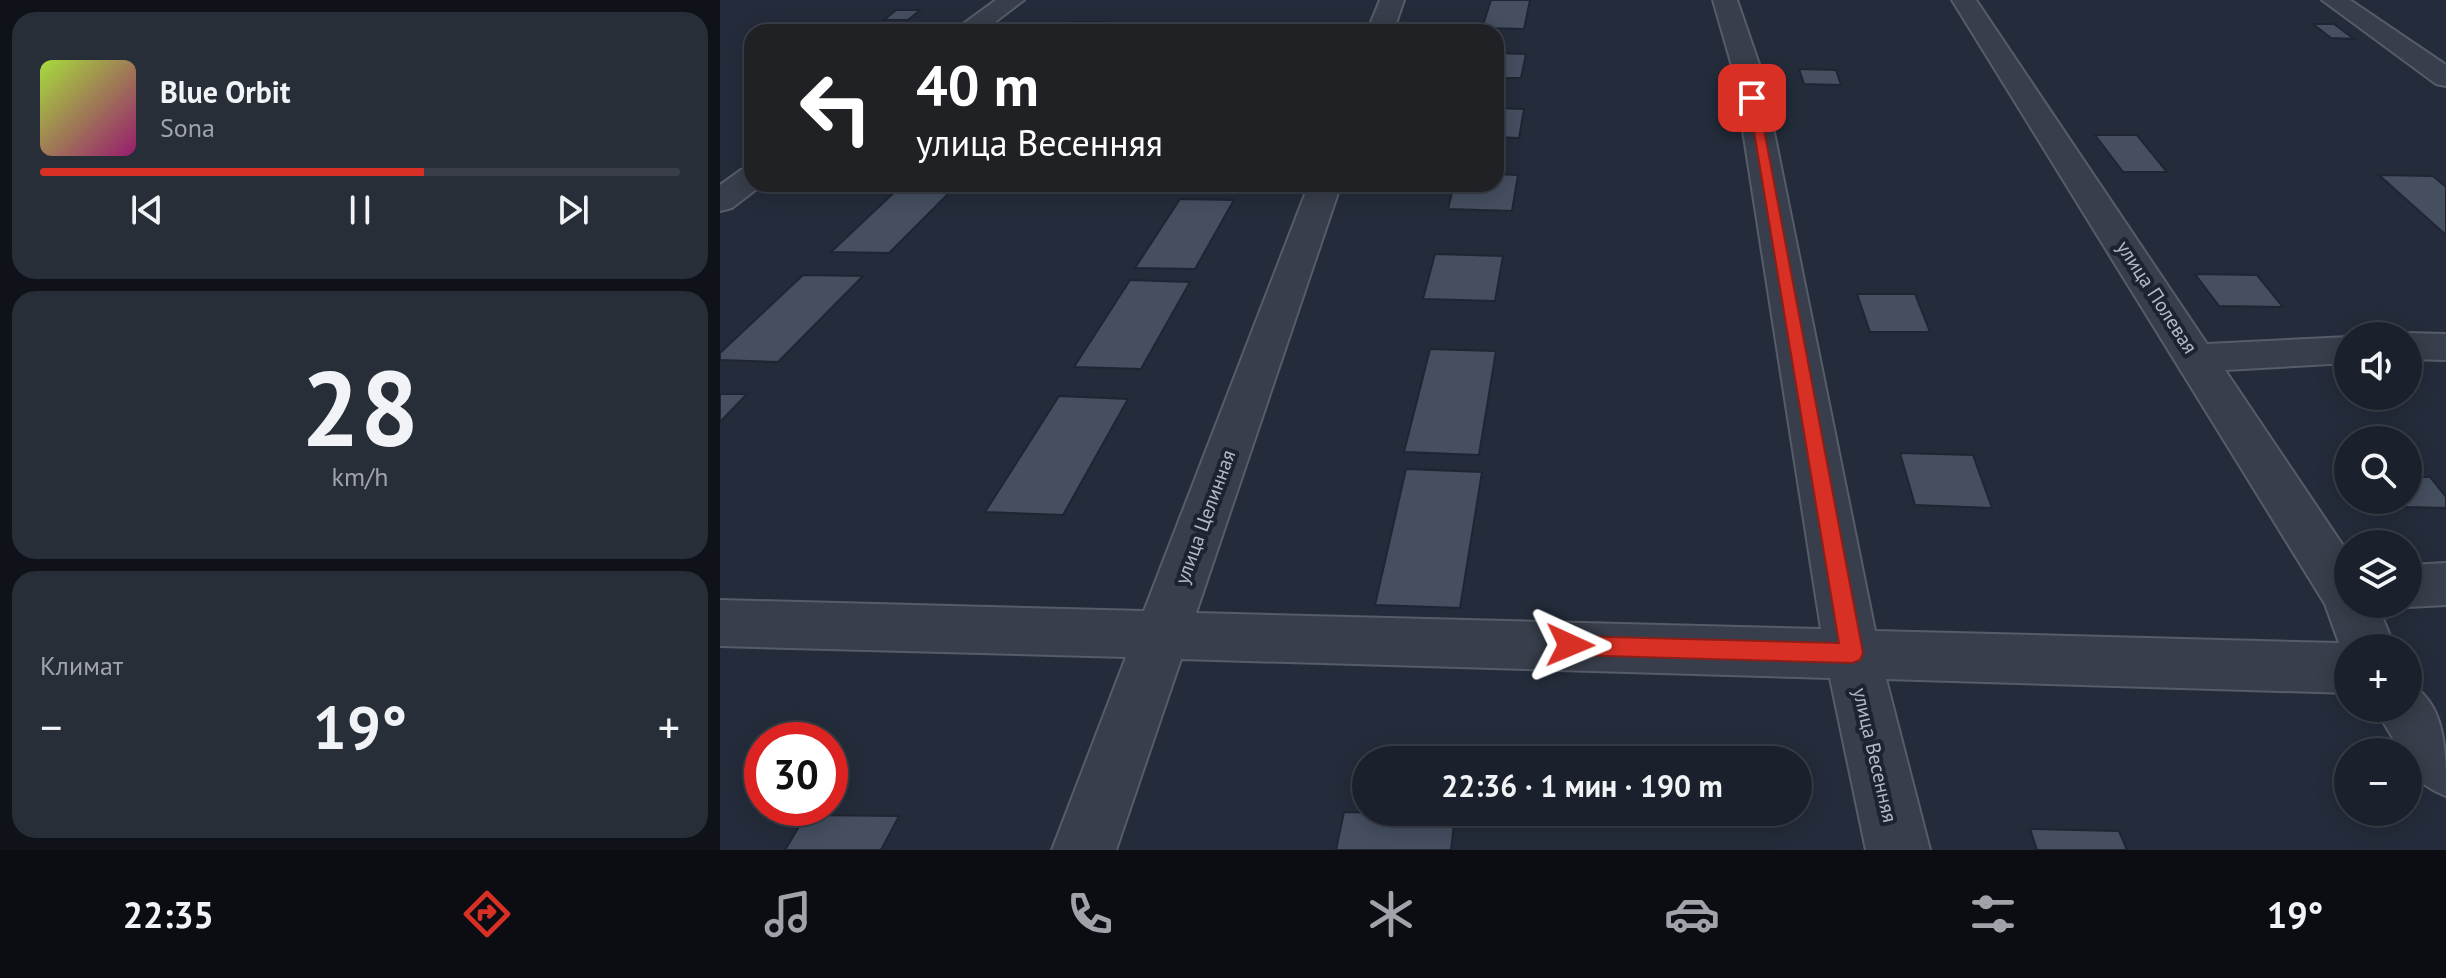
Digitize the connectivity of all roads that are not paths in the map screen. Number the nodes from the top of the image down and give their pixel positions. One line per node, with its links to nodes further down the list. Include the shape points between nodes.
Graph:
1 (1012, 0): 6 (street)
2 (1392, 0): 7 (street)
3 (1725, 0): 21 (street, улица Весенняя, via 1748,73)
4 (1964, 0): 15 (street, улица Полевая)
5 (2334, 0): 8 (street)
6 (977, 24)
7 (1383, 24)
8 (2446, 78)
9 (744, 183): 11 (street)
10 (1322, 192): 20 (street, улица Целинная)
11 (720, 201)
12 (2422, 346): 13 (street)
13 (2446, 347)
14 (2334, 351): 15 (street)
15 (2197, 358): 16 (street, улица Полевая)
16 (2334, 573)
17 (2446, 584): 18 (street)
18 (2422, 585)
19 (720, 623): 20 (street)
20 (1162, 635): 21 (street); 25 (street, улица Целинная)
21 (1852, 653): 22 (street); 26 (street, улица Весенняя)
22 (2334, 668)
23 (2414, 722): 24 (street)
24 (2446, 767)
25 (1084, 850)
26 (1898, 850)

